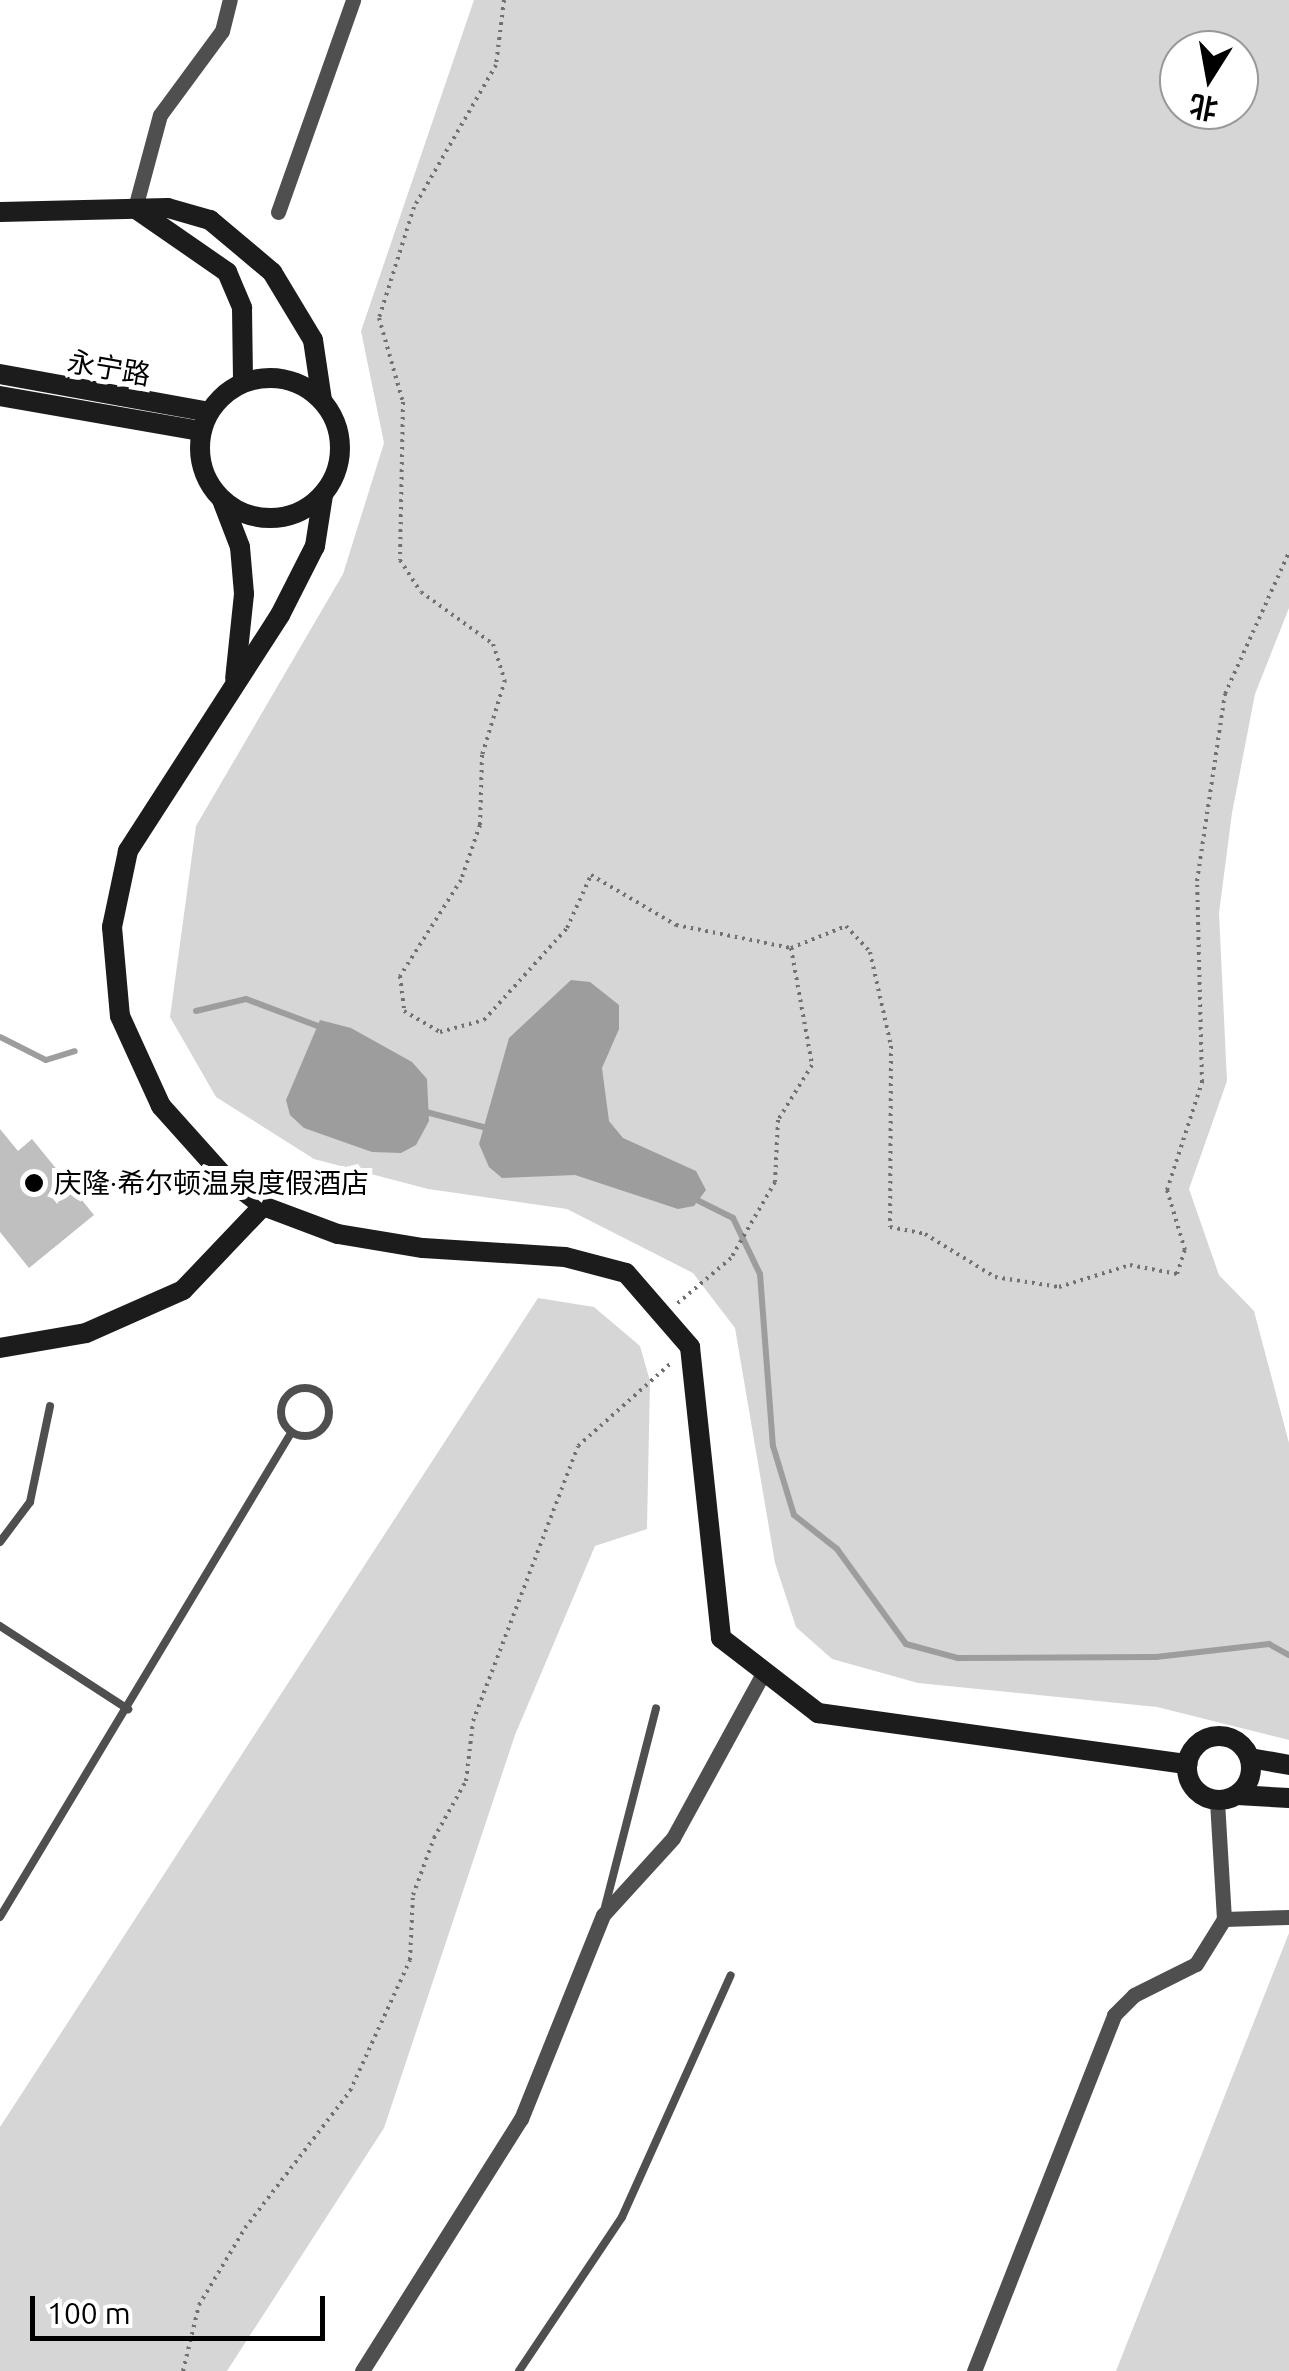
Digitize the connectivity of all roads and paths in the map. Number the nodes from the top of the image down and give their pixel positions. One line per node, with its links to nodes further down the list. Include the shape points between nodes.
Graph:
1 (230, 0): 4 (street, via 222,31 160,114)
2 (353, 0): 6 (street)
3 (504, 0): 16 (path, via 496,65 414,206 379,318 403,402 400,560 421,592 493,644 505,680 482,755 480,826 461,880 400,976 404,1011 440,1032 484,1020 567,928 591,875 676,925)
4 (135, 208): 5 (street); 8 (street, via 227,272 242,308); 10 (street, via 168,208 210,220 272,272 313,340)
5 (0, 212)
6 (278, 212)
7 (0, 374): 11 (street, 永宁路)
8 (243, 382): 10 (street, via 285,378); 11 (street)
9 (0, 396): 11 (street, 永宁路)
10 (322, 400): 12 (street, via 340,437 338,467)
11 (205, 421): 13 (street, via 202,468)
12 (323, 494): 13 (street, via 285,517 263,518); 15 (street, via 315,546 280,616)
13 (222, 500): 15 (street, via 240,547 244,594)
14 (1289, 552): 16 (path, via 1225,694 1197,881 1202,1082 1166,1190 1185,1250 1177,1274 1130,1265 1059,1286 995,1277 925,1234 890,1228 890,1046 870,952 846,926)
15 (234, 681): 17 (street, via 128,851 112,927 120,1016 160,1106 223,1175)
16 (790, 948): 18 (path, via 812,1065 778,1120 775,1182 735,1250)
17 (262, 1206): 18 (street, via 338,1234 423,1248 566,1257 626,1272); 20 (street, via 182,1290 86,1333)
18 (663, 1316): 19 (street)
19 (690, 1347): 25 (street, via 721,1638); 38 (path, via 578,1446 474,1721 466,1781 413,1895 410,1960 350,2091 244,2228 199,2305)
20 (0, 1348)
21 (50, 1406): 23 (lane, via 30,1502)
22 (291, 1433): 22 (lane, via 322,1430 329,1408 321,1394 298,1388 285,1397 280,1412); 27 (lane)
23 (0, 1542)
24 (0, 1626): 27 (lane)
25 (764, 1672): 29 (street, via 818,1713); 33 (street, via 672,1838)
26 (656, 1708): 33 (lane)
27 (128, 1709): 34 (lane)
28 (1250, 1758): 29 (street, via 1237,1741 1216,1736 1197,1745); 30 (street); 31 (street, via 1250,1779)
29 (1187, 1764): 31 (street, via 1191,1784)
30 (1289, 1765)
31 (1227, 1798): 32 (street); 36 (street)
32 (1289, 1798)
33 (603, 1915): 39 (street, via 521,2119)
34 (0, 1917)
35 (1289, 1917): 36 (street)
36 (1224, 1919): 41 (street, via 1196,1964 1134,1994 1114,2015)
37 (732, 1975): 40 (lane, via 622,2217)
38 (183, 2371)
39 (362, 2371)
40 (518, 2371)
41 (974, 2371)

